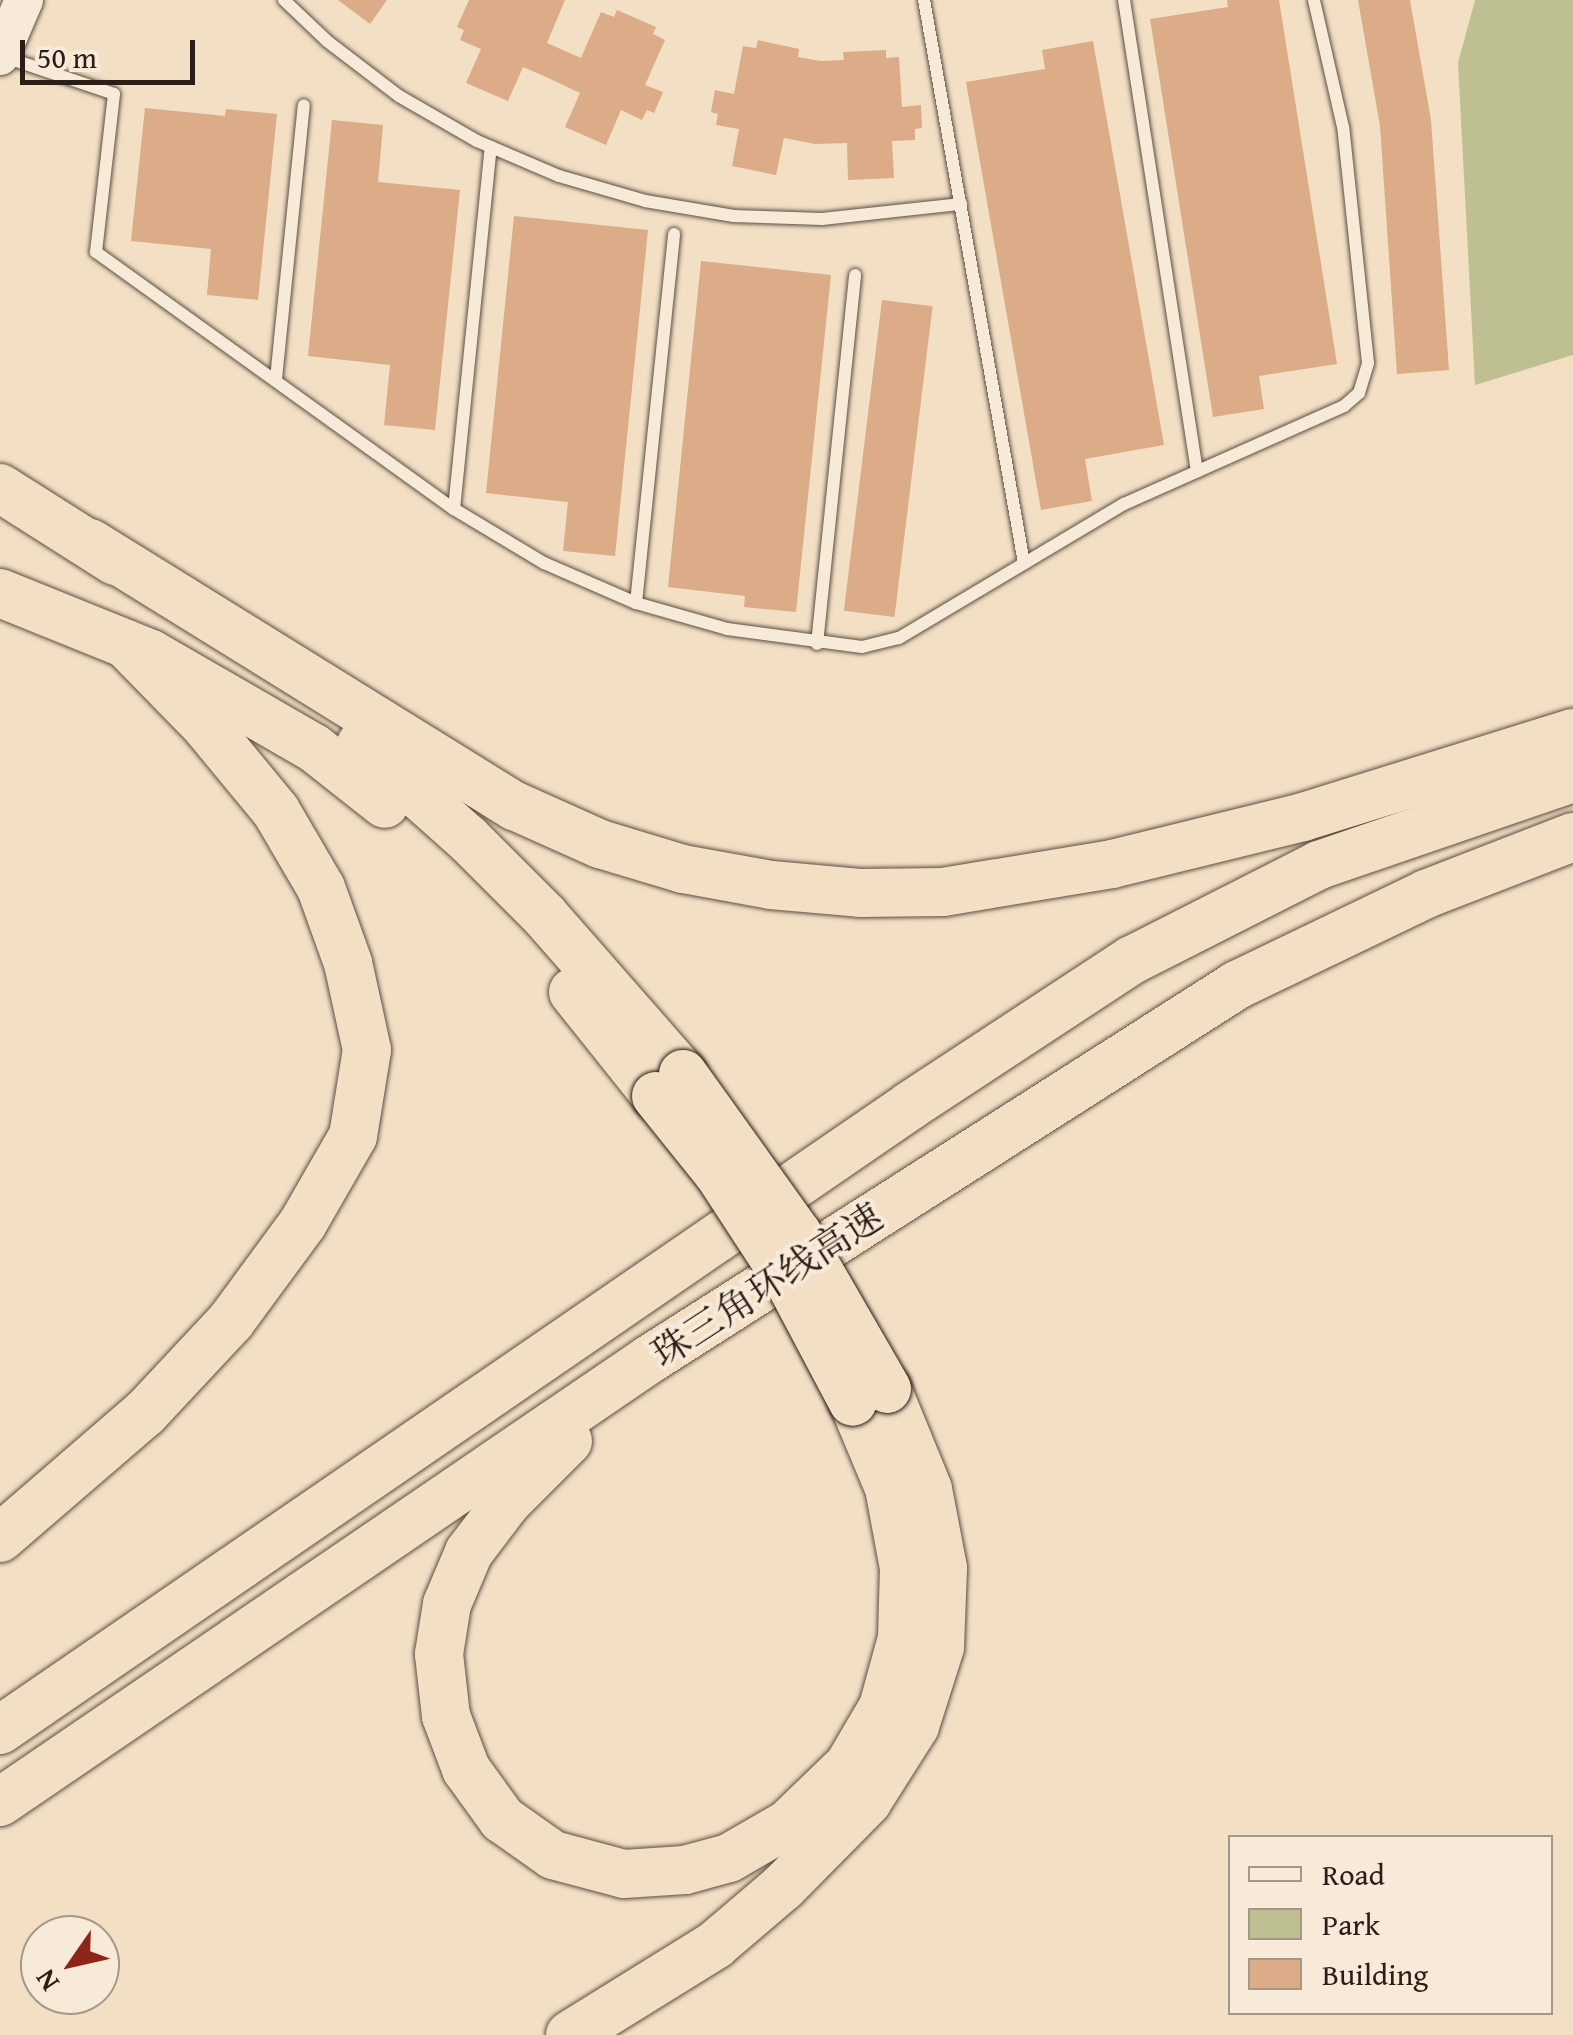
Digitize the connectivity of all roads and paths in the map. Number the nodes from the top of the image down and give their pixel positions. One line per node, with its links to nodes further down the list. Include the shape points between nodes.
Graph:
1 (284, 0): 8 (lane, via 399,96)
2 (924, 0): 9 (lane)
3 (1124, 0): 13 (lane)
4 (1314, 0): 13 (lane, via 1343,127 1367,374 1344,406)
5 (13, 11): 6 (street)
6 (0, 56): 12 (lane, via 114,94 96,252)
7 (304, 104): 12 (lane)
8 (490, 147): 9 (lane, via 646,201 734,216 822,219); 15 (lane)
9 (961, 204): 17 (lane)
10 (674, 234): 19 (lane)
11 (856, 275): 21 (lane)
12 (276, 379): 15 (lane)
13 (1197, 471): 17 (lane, via 1124,504)
14 (0, 488): 16 (highway)
15 (454, 509): 19 (lane, via 544,563)
16 (90, 543): 22 (highway, via 515,806 600,844 682,869 771,885 943,892 1112,864 1303,817); 25 (highway, via 399,774 544,915)
17 (1024, 563): 21 (lane, via 898,638 862,647)
18 (0, 593): 20 (highway)
19 (636, 603): 21 (lane, via 727,629)
20 (126, 644): 25 (highway, via 314,748 450,856); 28 (highway, via 276,811 321,888 348,962 366,1050 352,1136 303,1223 231,1321 144,1413)
21 (818, 644)
22 (1573, 733)
23 (1573, 778): 29 (highway, 珠三角环线高速, via 1320,865 1132,960)
24 (1573, 836): 26 (highway, 珠三角环线高速, via 1426,894 1237,985)
25 (669, 1085): 27 (highway, bridge, via 780,1269)
26 (650, 1359): 27 (highway, via 507,1502 469,1552 447,1604 439,1654 446,1716 466,1769 502,1819 553,1854 607,1872 685,1870 729,1858 788,1824 849,1765 883,1707 902,1638 904,1568); 30 (highway, 珠三角环线高速)
27 (870, 1396): 31 (highway, via 928,1489 944,1568 940,1647 915,1726 867,1802 782,1887 715,1945)
28 (0, 1538)
29 (0, 1730)
30 (0, 1802)
31 (570, 2035)

